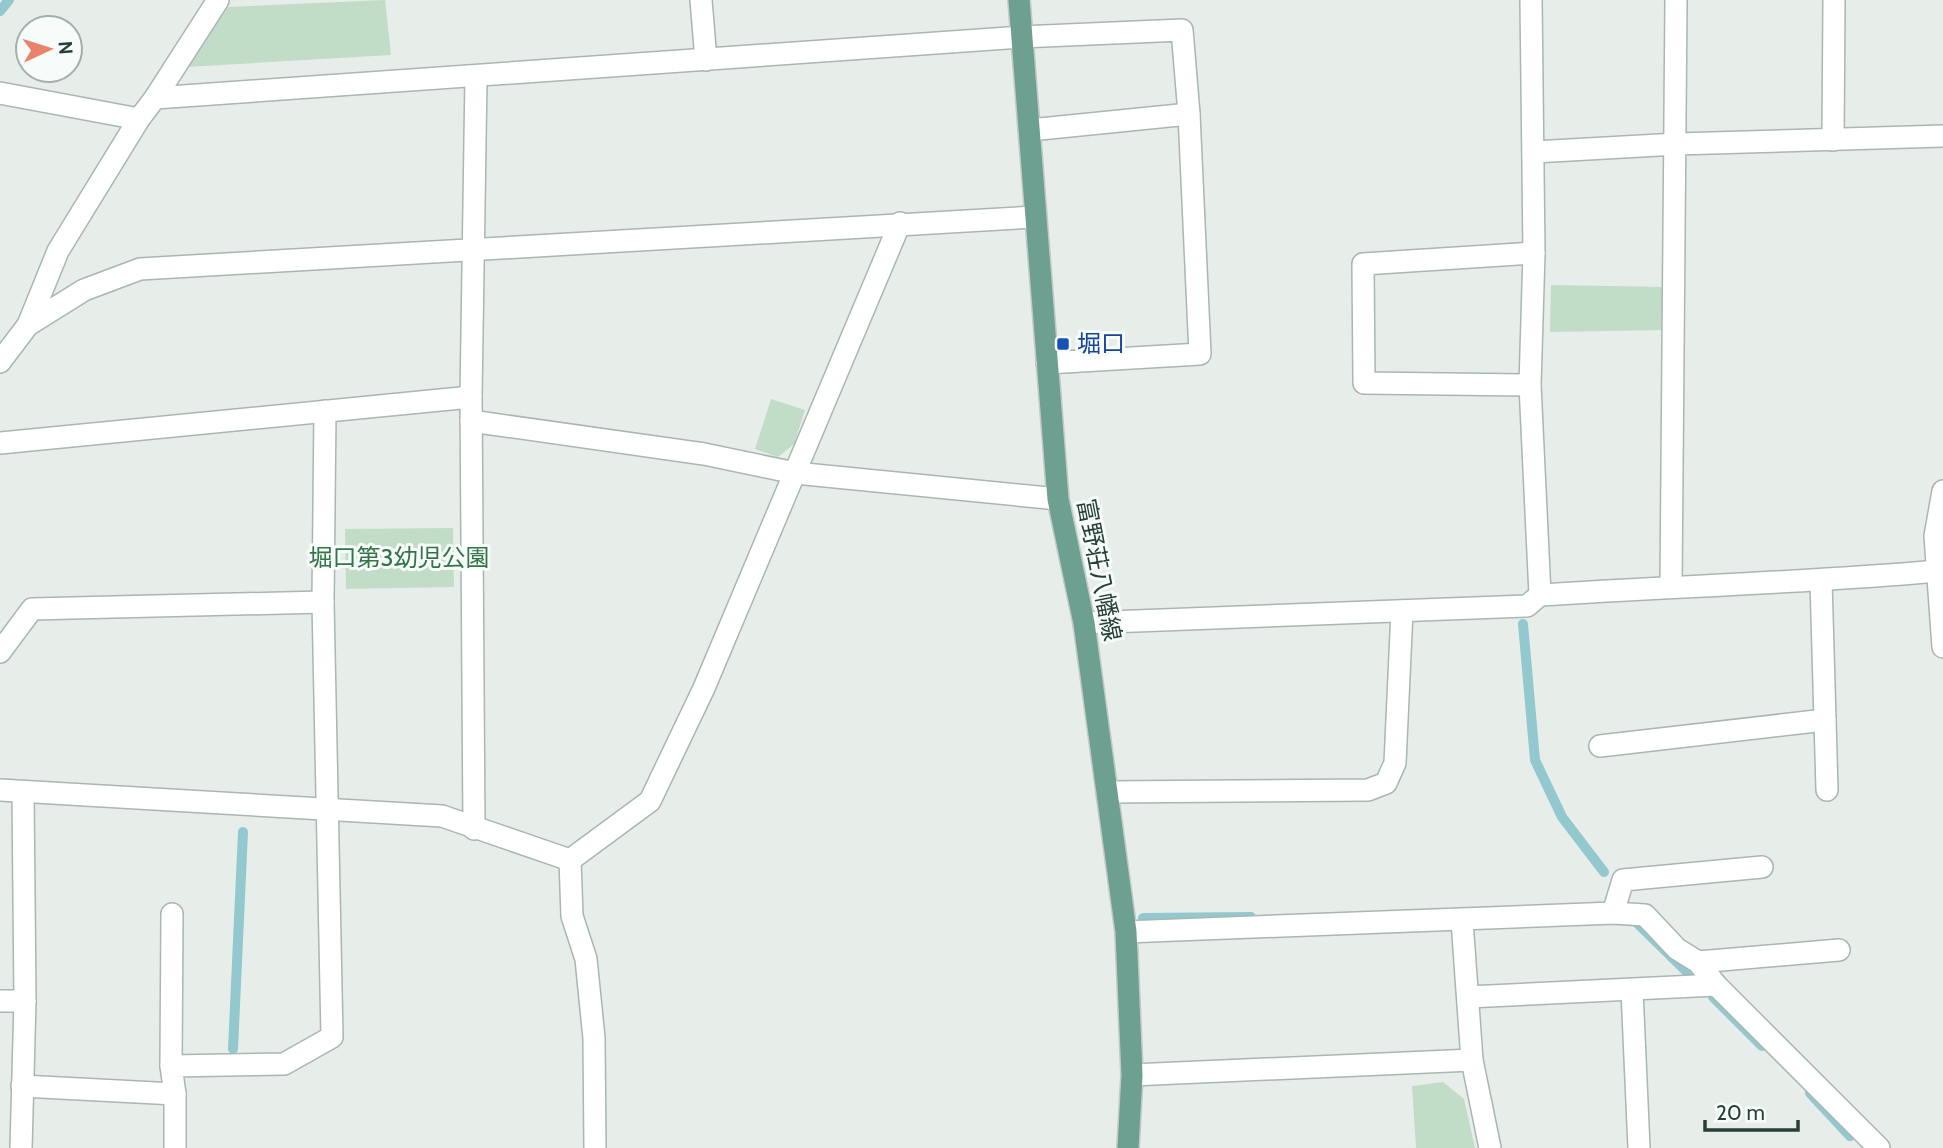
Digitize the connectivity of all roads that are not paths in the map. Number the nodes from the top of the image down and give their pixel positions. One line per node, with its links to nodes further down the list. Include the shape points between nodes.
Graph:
1 (218, 0): 11 (street)
2 (701, 0): 8 (street)
3 (1019, 0): 7 (main road, 富野荘八幡線)
4 (1531, 0): 18 (street)
5 (1676, 0): 17 (street)
6 (1834, 0): 16 (street)
7 (1021, 37): 8 (street); 12 (street, via 1182,30); 14 (main road, 富野荘八幡線)
8 (706, 60): 9 (street)
9 (476, 77): 11 (street); 21 (street)
10 (0, 93): 13 (street)
11 (155, 98): 13 (street)
12 (1189, 114): 14 (street); 25 (street, via 1200,354)
13 (139, 119): 23 (street, via 58,251)
14 (1030, 130): 19 (main road, 富野荘八幡線)
15 (1943, 136): 16 (street)
16 (1833, 140): 17 (street)
17 (1677, 144): 18 (street); 36 (street)
18 (1534, 152): 22 (street)
19 (1035, 217): 20 (street); 25 (main road, 富野荘八幡線)
20 (900, 223): 21 (street); 31 (street)
21 (474, 250): 23 (street, via 140,269 84,290); 27 (street)
22 (1534, 253): 26 (street); 26 (street, via 1363,264 1364,383)
23 (27, 325): 24 (street)
24 (0, 362)
25 (1047, 363): 33 (main road, 富野荘八幡線)
26 (1530, 385): 37 (street)
27 (471, 397): 28 (street); 29 (street)
28 (325, 411): 30 (street); 38 (street)
29 (471, 421): 31 (street, via 704,454); 50 (street)
30 (0, 443)
31 (795, 473): 33 (street); 51 (street, via 704,688 650,801)
32 (1943, 491): 34 (street, via 1936,536)
33 (1058, 499): 40 (main road, 富野荘八幡線)
34 (1938, 571): 35 (street); 41 (street)
35 (1821, 581): 36 (street); 43 (street)
36 (1671, 586): 37 (street)
37 (1540, 595): 39 (street, via 1527,606)
38 (323, 602): 42 (street, via 32,609); 49 (street)
39 (1402, 611): 40 (street); 47 (street, via 1395,763 1386,783 1368,790)
40 (1084, 623): 47 (main road, 富野荘八幡線)
41 (1943, 647)
42 (0, 652)
43 (1825, 720): 44 (street); 46 (street)
44 (1600, 746)
45 (0, 790): 48 (street)
46 (1827, 790)
47 (1107, 792): 56 (main road, 富野荘八幡線)
48 (23, 793): 49 (street); 63 (street)
49 (328, 809): 50 (street, via 442,817); 65 (street, via 332,1037 284,1064)
50 (474, 829): 51 (street)
51 (570, 860): 71 (street, via 572,916 586,959 594,1038)
52 (1762, 867): 53 (street, via 1623,880)
53 (1614, 913): 55 (street); 58 (street, via 1645,915 1677,949)
54 (172, 914): 65 (street)
55 (1462, 921): 56 (street); 61 (street)
56 (1126, 932): 66 (main road, 富野荘八幡線)
57 (1839, 950): 58 (street)
58 (1698, 962): 59 (street)
59 (1716, 985): 60 (street); 75 (street)
60 (1632, 990): 61 (street); 74 (street)
61 (1468, 996): 64 (street)
62 (0, 1001): 63 (street)
63 (25, 1001): 67 (street)
64 (1472, 1060): 66 (street); 73 (street)
65 (171, 1066): 68 (street)
66 (1132, 1075): 72 (main road, 富野荘八幡線)
67 (22, 1086): 68 (street); 69 (street)
68 (175, 1094): 70 (street)
69 (21, 1148)
70 (176, 1148)
71 (595, 1148)
72 (1128, 1148)
73 (1490, 1148)
74 (1639, 1148)
75 (1879, 1148)

